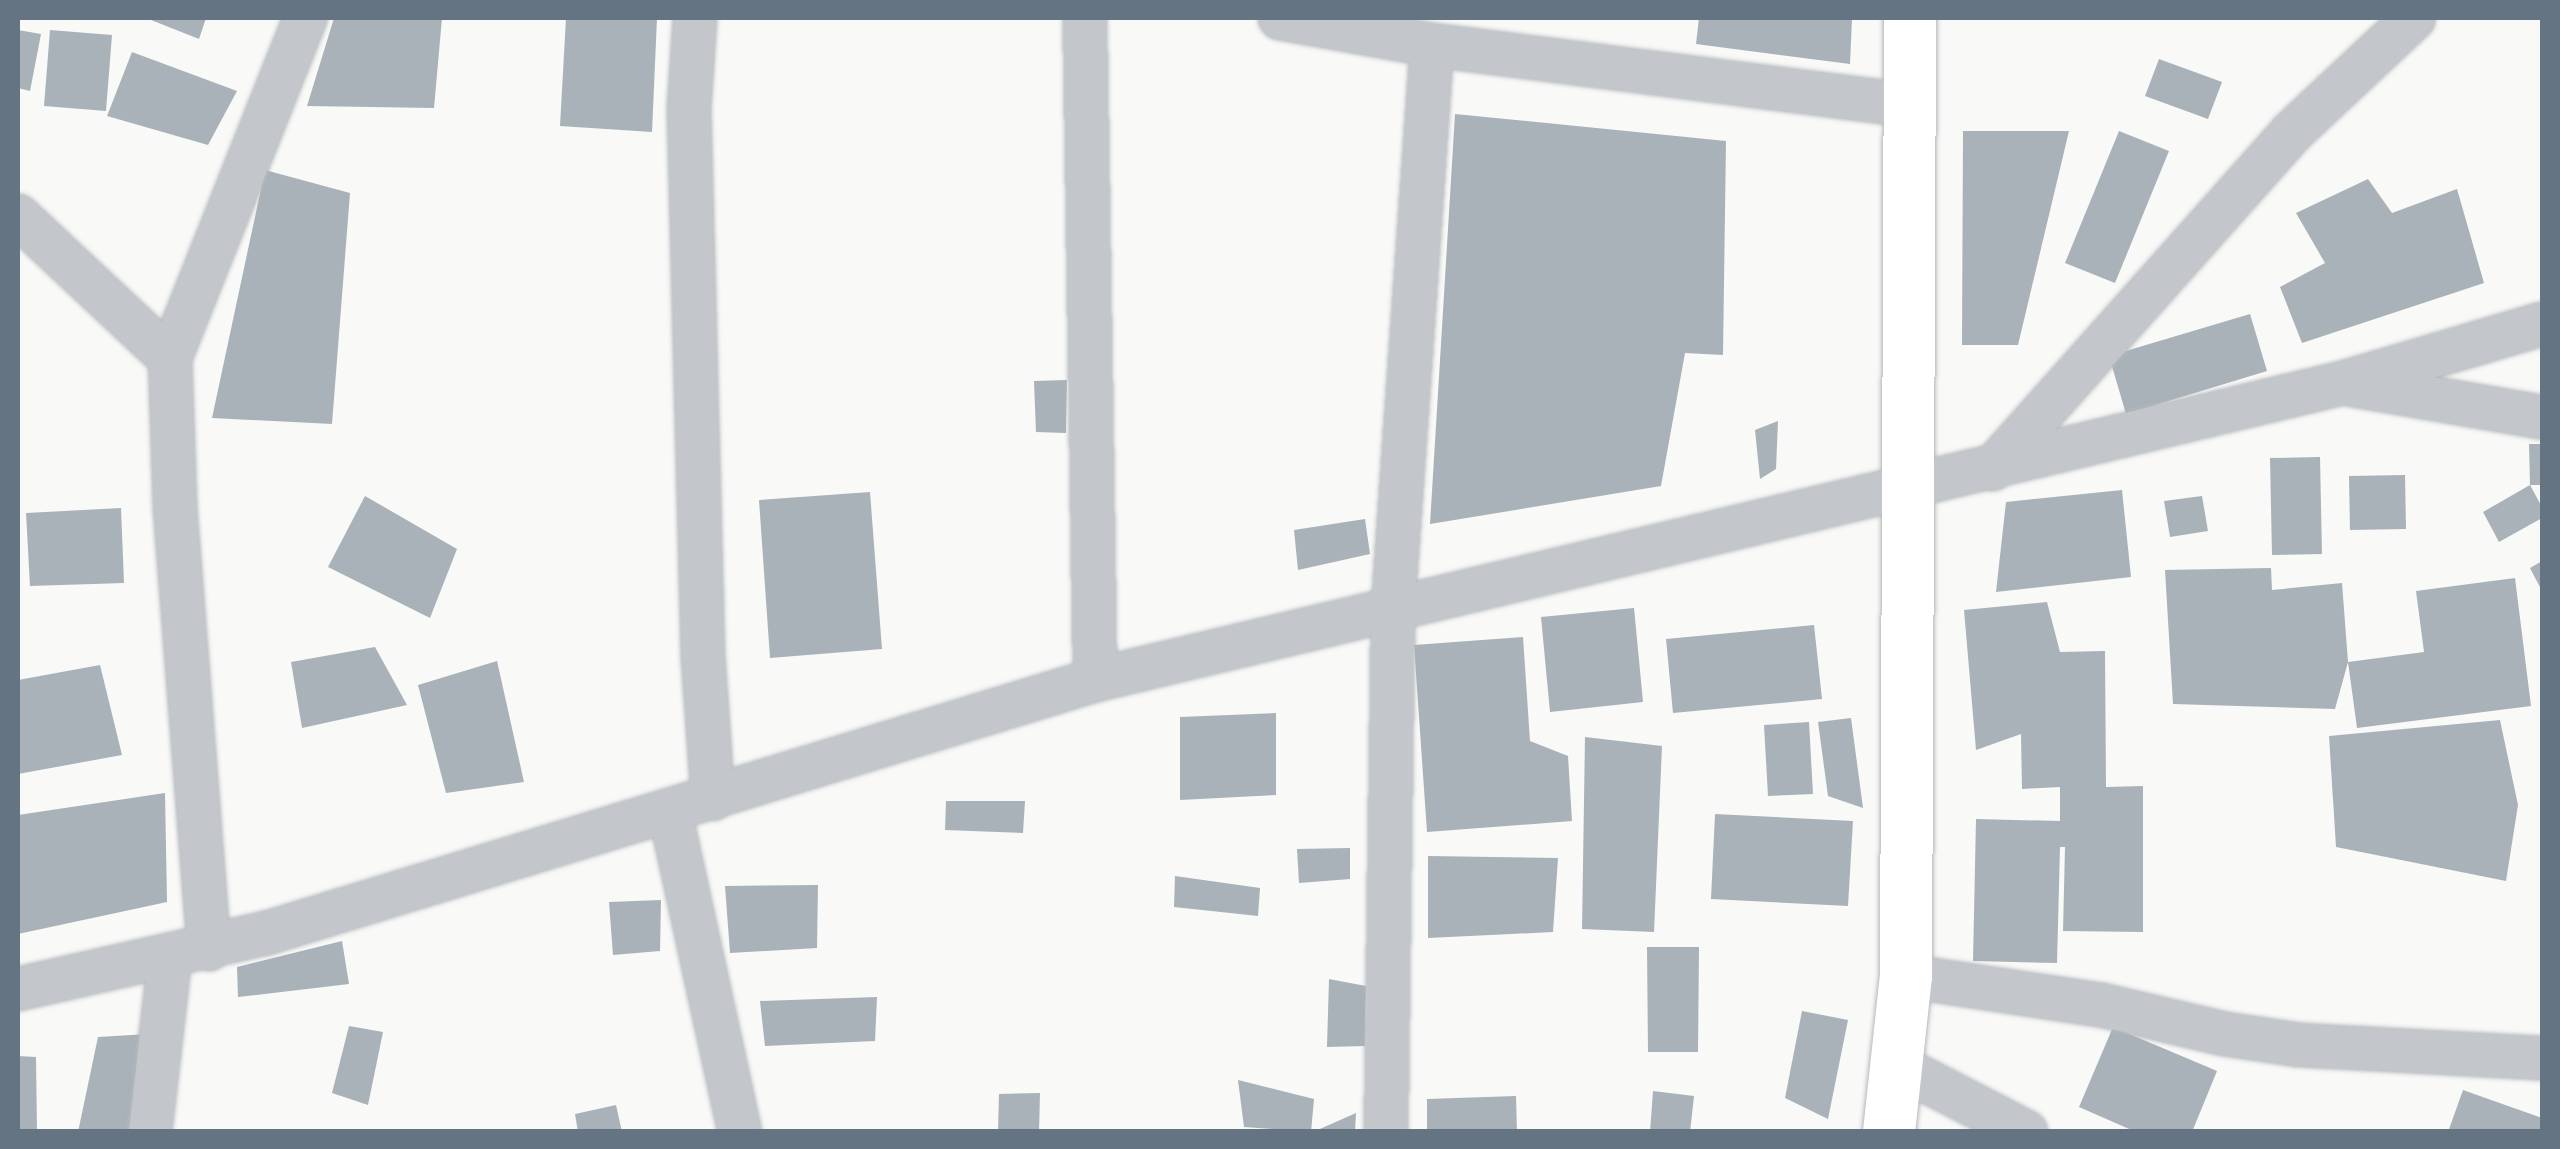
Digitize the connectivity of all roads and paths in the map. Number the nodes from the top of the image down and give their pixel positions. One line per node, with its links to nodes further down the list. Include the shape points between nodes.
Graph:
1 (305, 18): 11 (street)
2 (695, 18): 18 (street, via 689,108 702,656)
3 (1085, 18): 17 (street)
4 (1280, 18): 7 (street)
5 (1910, 18): 8 (main road)
6 (2414, 18): 14 (street, via 2291,133)
7 (1432, 44): 8 (street); 16 (street)
8 (1908, 105): 15 (main road)
9 (18, 216): 11 (street)
10 (2542, 324): 12 (street)
11 (170, 358): 20 (street)
12 (2343, 384): 13 (street); 14 (street)
13 (2542, 417)
14 (1992, 469): 15 (street)
15 (1908, 485): 16 (street); 21 (main road)
16 (1393, 609): 17 (street); 27 (street)
17 (1094, 680): 18 (street)
18 (713, 799): 19 (street)
19 (670, 812): 20 (street); 26 (street)
20 (190, 953): 22 (street); 25 (street)
21 (1906, 976): 23 (street, via 2298,1044); 24 (main road)
22 (18, 990)
23 (2542, 1058)
24 (1898, 1066): 28 (main road); 29 (street)
25 (150, 1132)
26 (740, 1132)
27 (1386, 1132)
28 (1889, 1132)
29 (2026, 1132)

